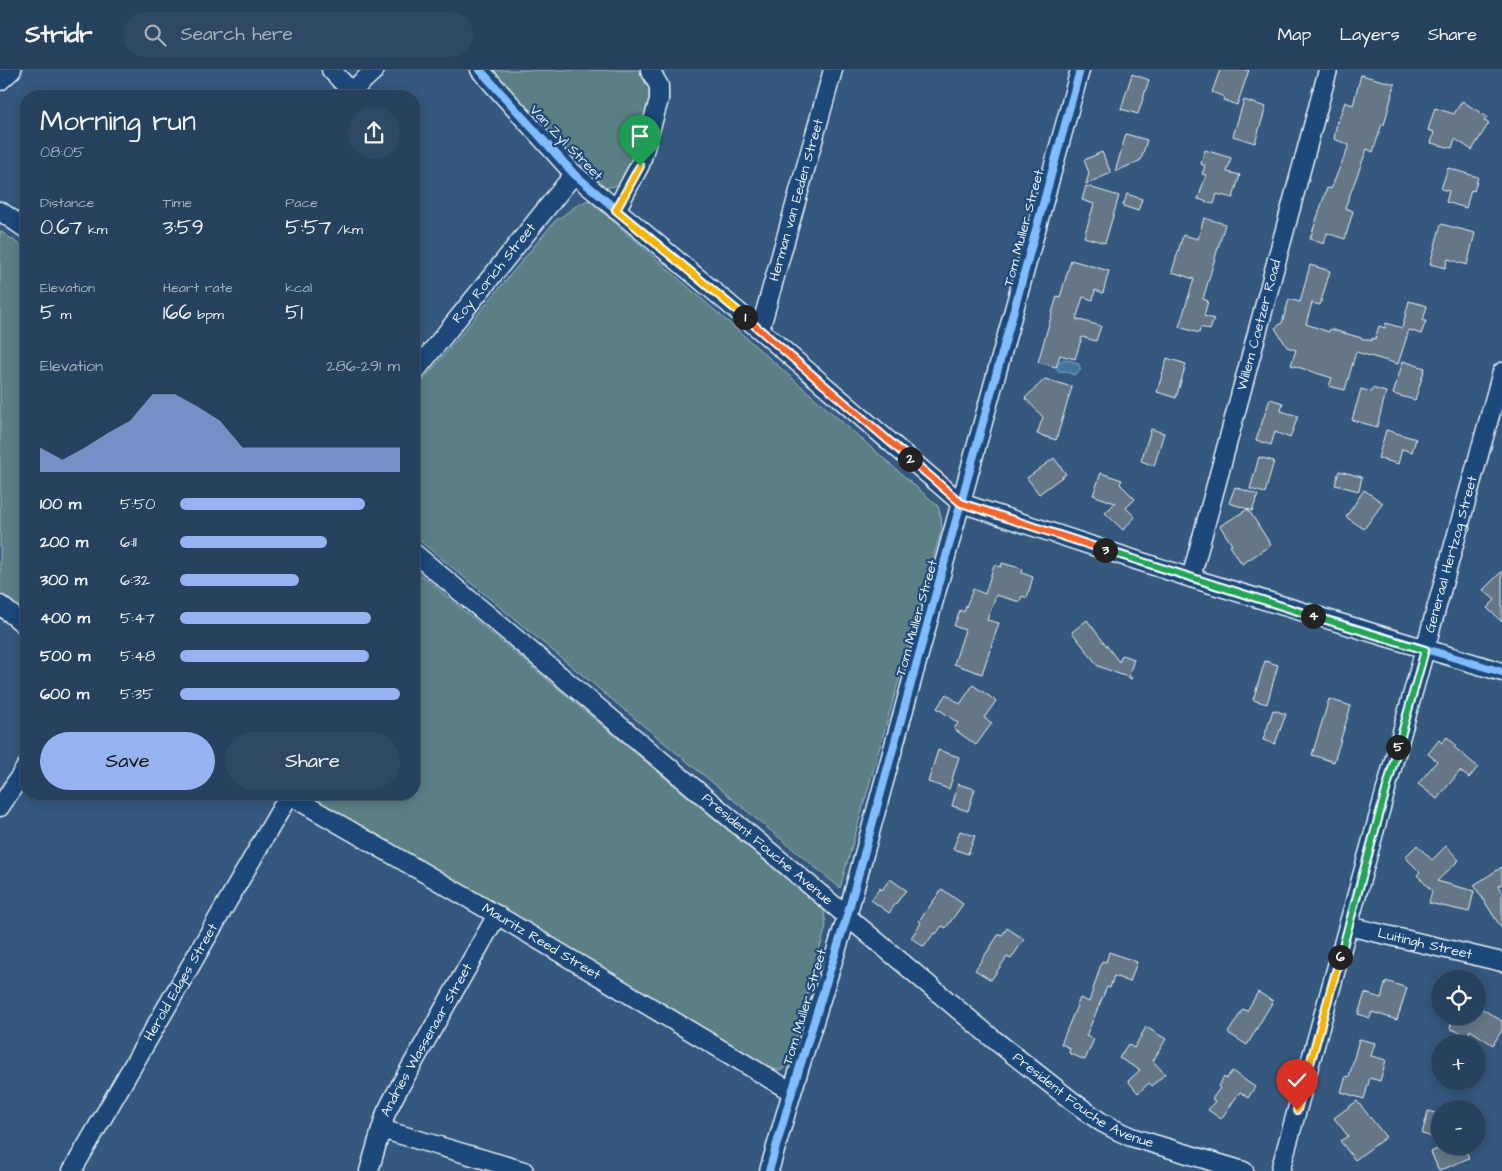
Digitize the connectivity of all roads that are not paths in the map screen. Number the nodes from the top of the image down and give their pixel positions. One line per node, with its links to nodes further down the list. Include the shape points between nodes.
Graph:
1 (12, 70): 9 (street)
2 (332, 70): 10 (street)
3 (375, 70): 11 (street)
4 (480, 70): 12 (street, Van Zyl Street)
5 (650, 70): 13 (street, via 658,86 659,100 640,166)
6 (834, 70): 16 (street, Herman van Eeden Street)
7 (1080, 70): 19 (street, Tom Muller Street)
8 (1328, 70): 21 (street, Willem Coetzer Road)
9 (0, 81)
10 (345, 90)
11 (352, 90)
12 (574, 174): 13 (street, Van Zyl Street); 17 (street, Roy Rorich Street)
13 (616, 210): 16 (street, Van Zyl Street)
14 (0, 211): 15 (street)
15 (20, 225)
16 (760, 330): 19 (street, Van Zyl Street)
17 (420, 366)
18 (1502, 372): 24 (street, Generaal Hertzog Street)
19 (961, 503): 21 (street, Van Zyl Street); 31 (street, Tom Muller Street)
20 (420, 558): 31 (street, President Fouche Avenue)
21 (1190, 578): 24 (street, Van Zyl Street)
22 (0, 605): 23 (street)
23 (20, 621)
24 (1425, 650): 25 (street, Van Zyl Street); 32 (street, Generaal Hertzog Street)
25 (1502, 672)
26 (20, 776): 29 (street)
27 (285, 800): 36 (street, Herold Edges Street)
28 (298, 800): 30 (street, Mauritz Reed Street)
29 (0, 807)
30 (496, 915): 34 (street, Mauritz Reed Street); 35 (street, Andries Wassenaar Street, via 395,1095)
31 (847, 916): 34 (street, Tom Muller Street); 40 (street, President Fouche Avenue, via 992,1038 1101,1122 1131,1137)
32 (1348, 926): 33 (street, Luitingh Street); 41 (street, Generaal Hertzog Street)
33 (1502, 962)
34 (792, 1092): 39 (street, Tom Muller Street)
35 (381, 1129): 37 (street, Andries Wassenaar Street); 38 (street)
36 (72, 1171)
37 (369, 1171)
38 (524, 1171)
39 (769, 1171)
40 (1244, 1171)
41 (1280, 1171)

